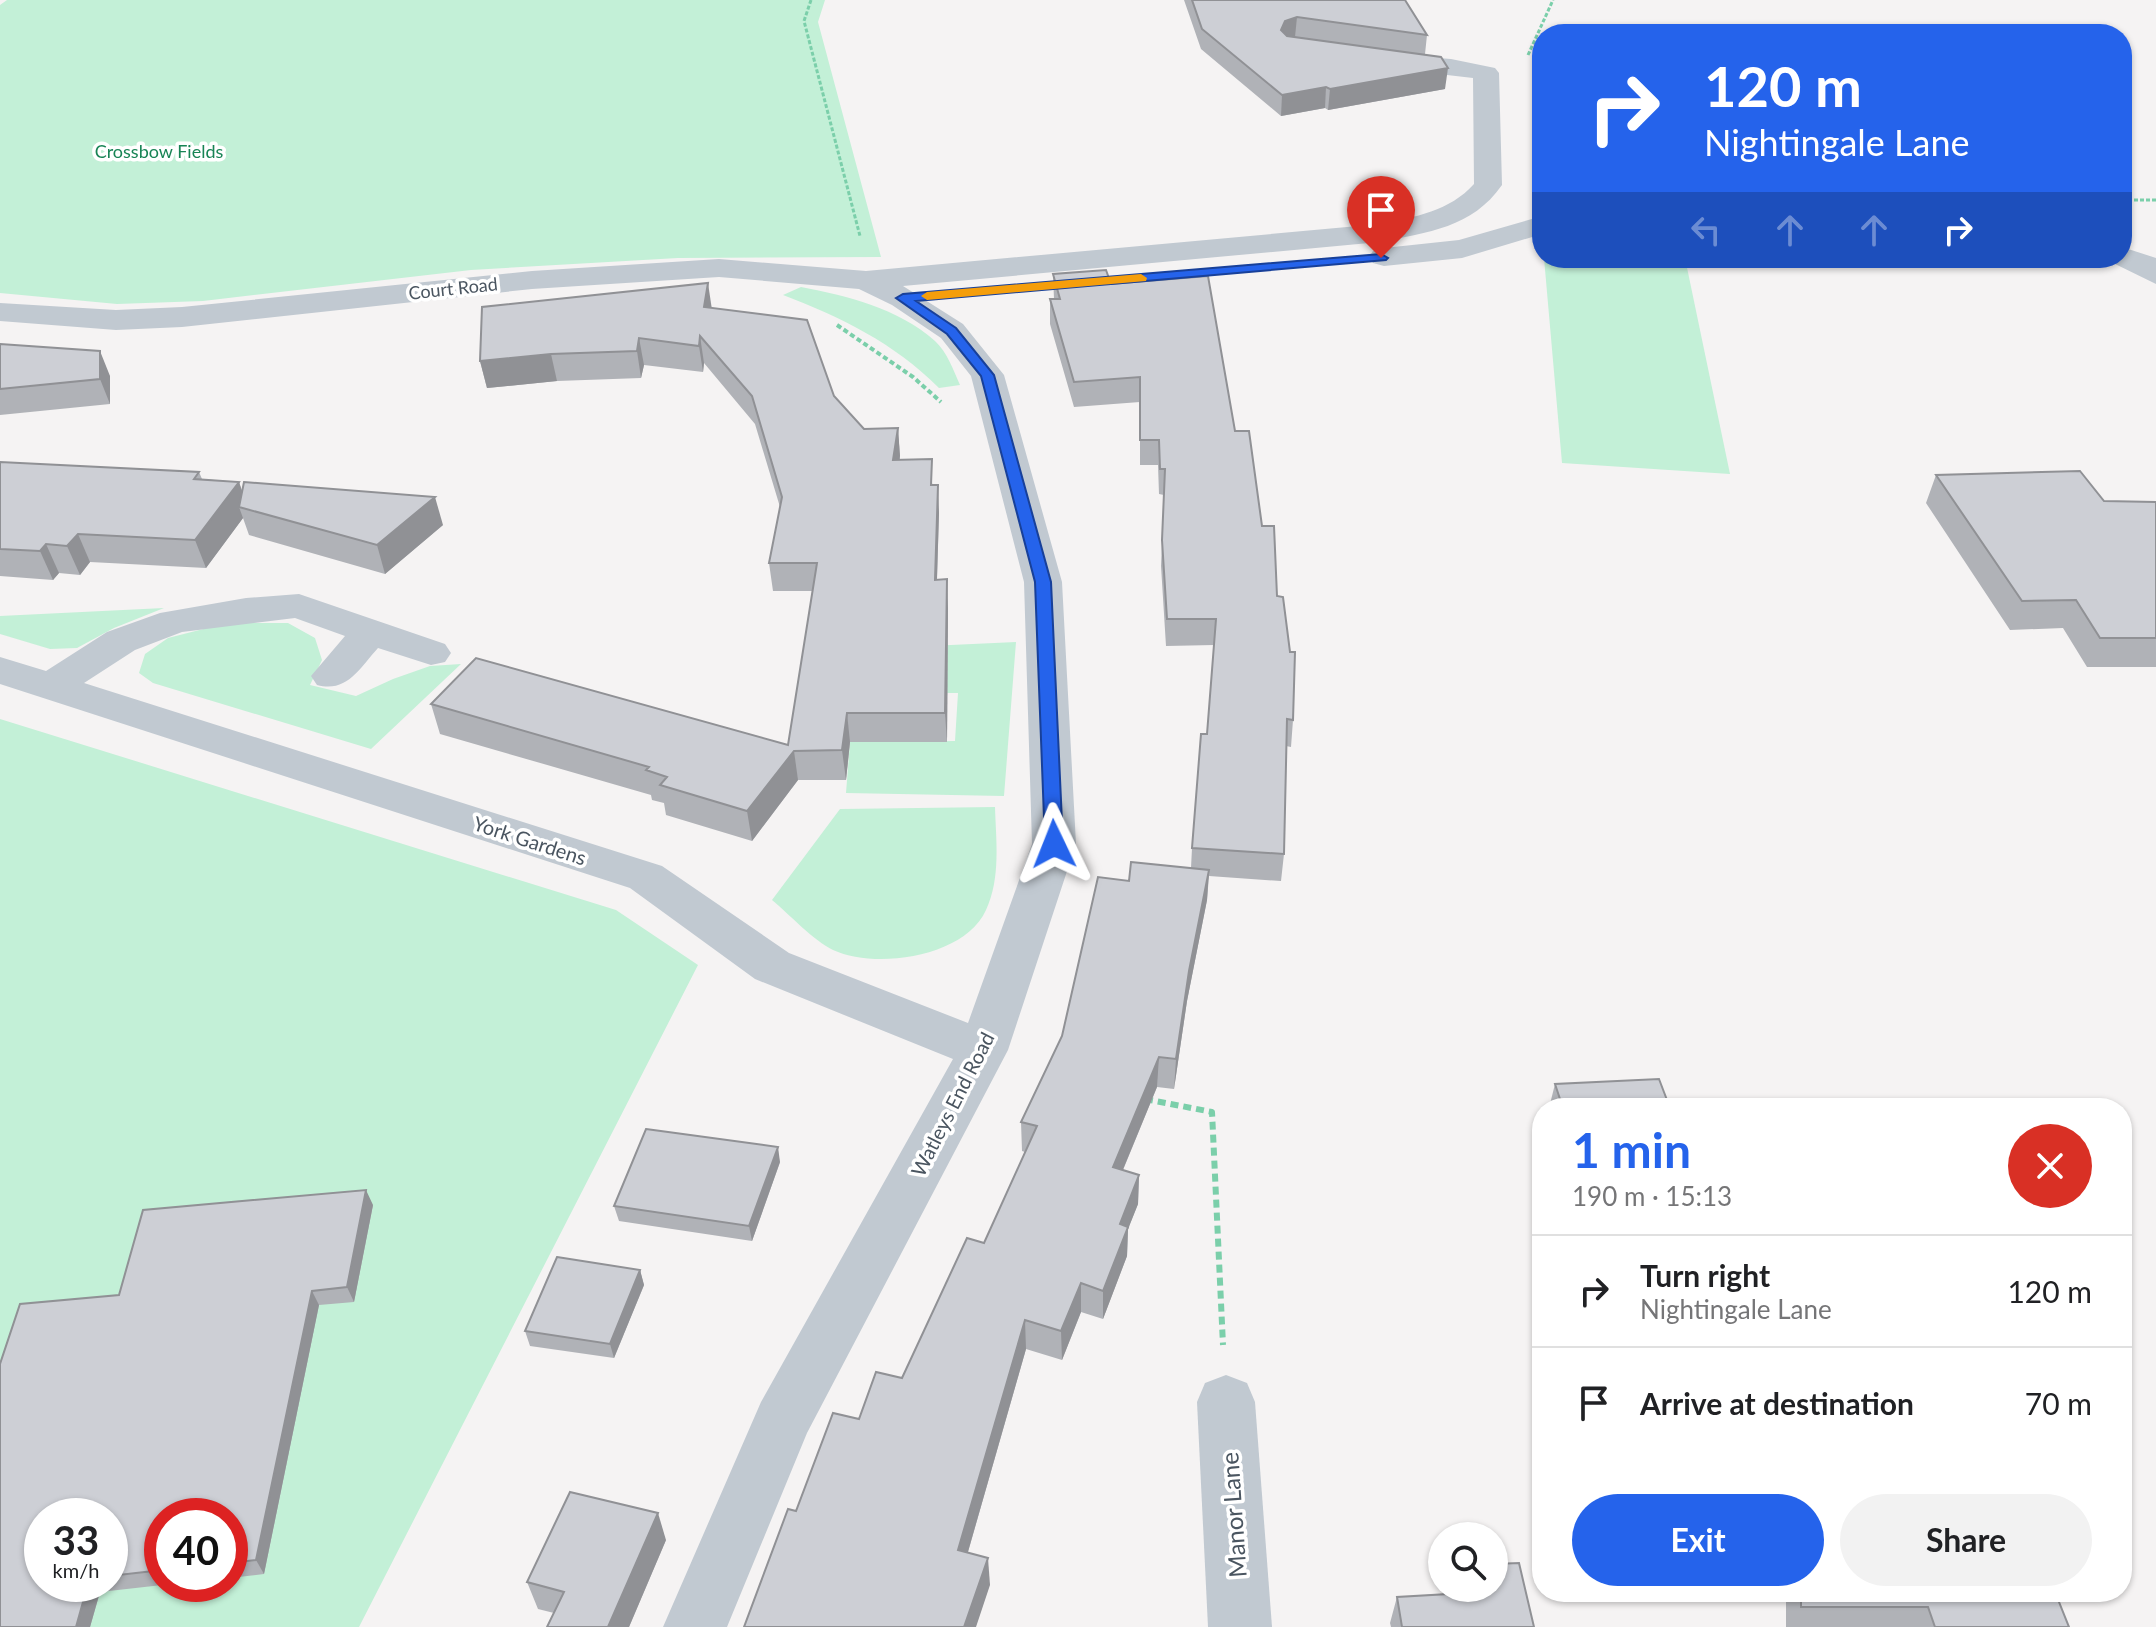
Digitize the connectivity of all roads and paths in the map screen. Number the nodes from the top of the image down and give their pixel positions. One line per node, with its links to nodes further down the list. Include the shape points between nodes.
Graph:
1 (811, 0): 8 (path, via 804,21 866,257)
2 (1359, 59): 8 (street, via 1486,73 1488,185 1471,205 1432,222 1380,233)
3 (2132, 200): 4 (path)
4 (2156, 200)
5 (1532, 228): 8 (street, via 1462,249 1381,258)
6 (2132, 260): 7 (street)
7 (2156, 275)
8 (884, 289): 9 (street, Court Road, via 777,271 719,268 532,280 182,317 116,320); 11 (street, Watleys End Road, via 952,331 987,375)
9 (0, 312)
10 (834, 323): 11 (path, via 913,377)
11 (1012, 466): 17 (street, Watleys End Road, via 1043,582 1054,844)
12 (371, 631): 13 (street); 15 (street); 16 (street, via 299,606 174,621 121,641)
13 (431, 653)
14 (0, 670): 16 (street, York Gardens)
15 (331, 676)
16 (51, 686): 17 (street, York Gardens, via 646,877 772,966)
17 (983, 1050): 20 (street, Watleys End Road, via 782,1421)
18 (1137, 1098): 19 (path, via 1212,1112)
19 (1226, 1402): 21 (street, Manor Lane)
20 (695, 1627)
21 (1240, 1627)

